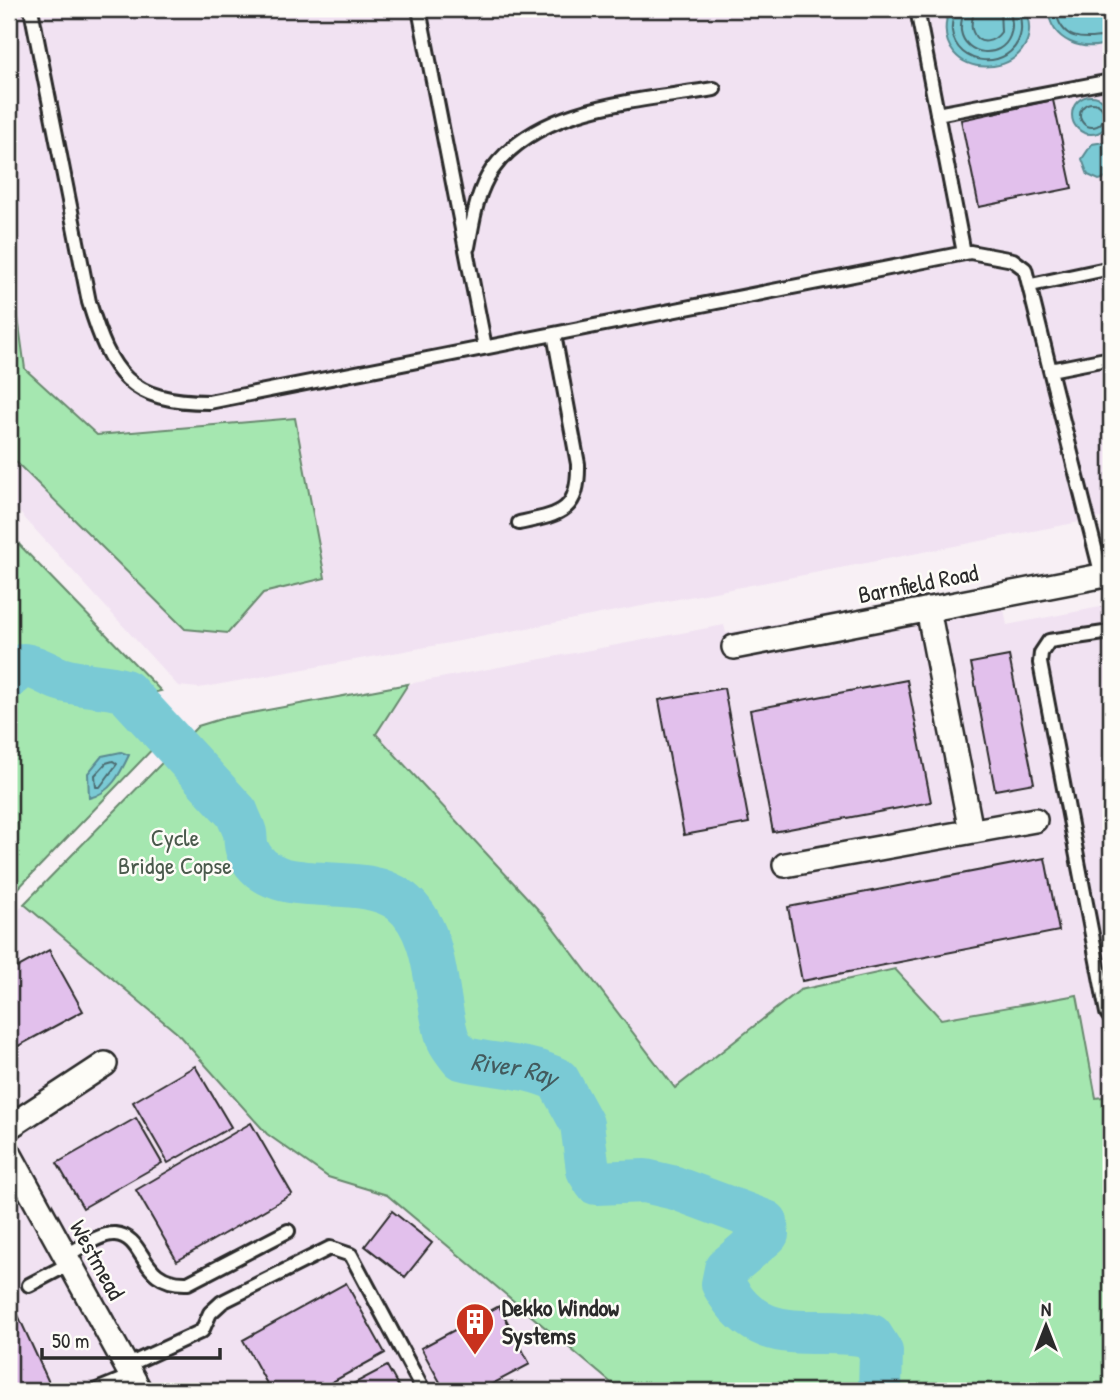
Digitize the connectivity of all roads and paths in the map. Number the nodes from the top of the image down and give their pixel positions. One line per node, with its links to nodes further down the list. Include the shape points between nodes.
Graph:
1 (31, 9): 12 (lane, via 89,302 101,340 127,381 174,402 209,402)
2 (419, 9): 8 (lane)
3 (917, 9): 6 (lane)
4 (1111, 81): 6 (lane)
5 (714, 89): 8 (lane, via 590,110 521,142 492,170 476,201)
6 (937, 114): 7 (lane)
7 (964, 253): 10 (lane, via 1013,260 1025,269); 11 (lane)
8 (467, 254): 12 (lane)
9 (1111, 268): 10 (lane)
10 (1031, 285): 14 (lane)
11 (554, 334): 12 (lane); 15 (lane, via 578,486 573,502 556,515)
12 (485, 347)
13 (1111, 358): 14 (lane)
14 (1050, 370): 16 (lane)
15 (519, 523)
16 (1106, 575): 17 (street, Barnfield Road)
17 (928, 609): 19 (street, Barnfield Road); 21 (street)
18 (1111, 632): 23 (lane, via 1049,641 1040,663)
19 (734, 647)
20 (1035, 820): 21 (street)
21 (971, 831): 22 (street)
22 (785, 865)
23 (1111, 1019)
24 (104, 1064): 25 (street)
25 (9, 1127)
26 (9, 1153): 28 (street, Westmead)
27 (288, 1231): 28 (lane, via 188,1283 170,1283 157,1276 131,1240 116,1234 104,1236)
28 (67, 1260): 29 (lane); 30 (street, Westmead)
29 (29, 1285)
30 (132, 1378): 31 (lane, via 202,1331 210,1313 222,1302 330,1248 351,1255); 32 (lane)
31 (422, 1388)
32 (94, 1391)

